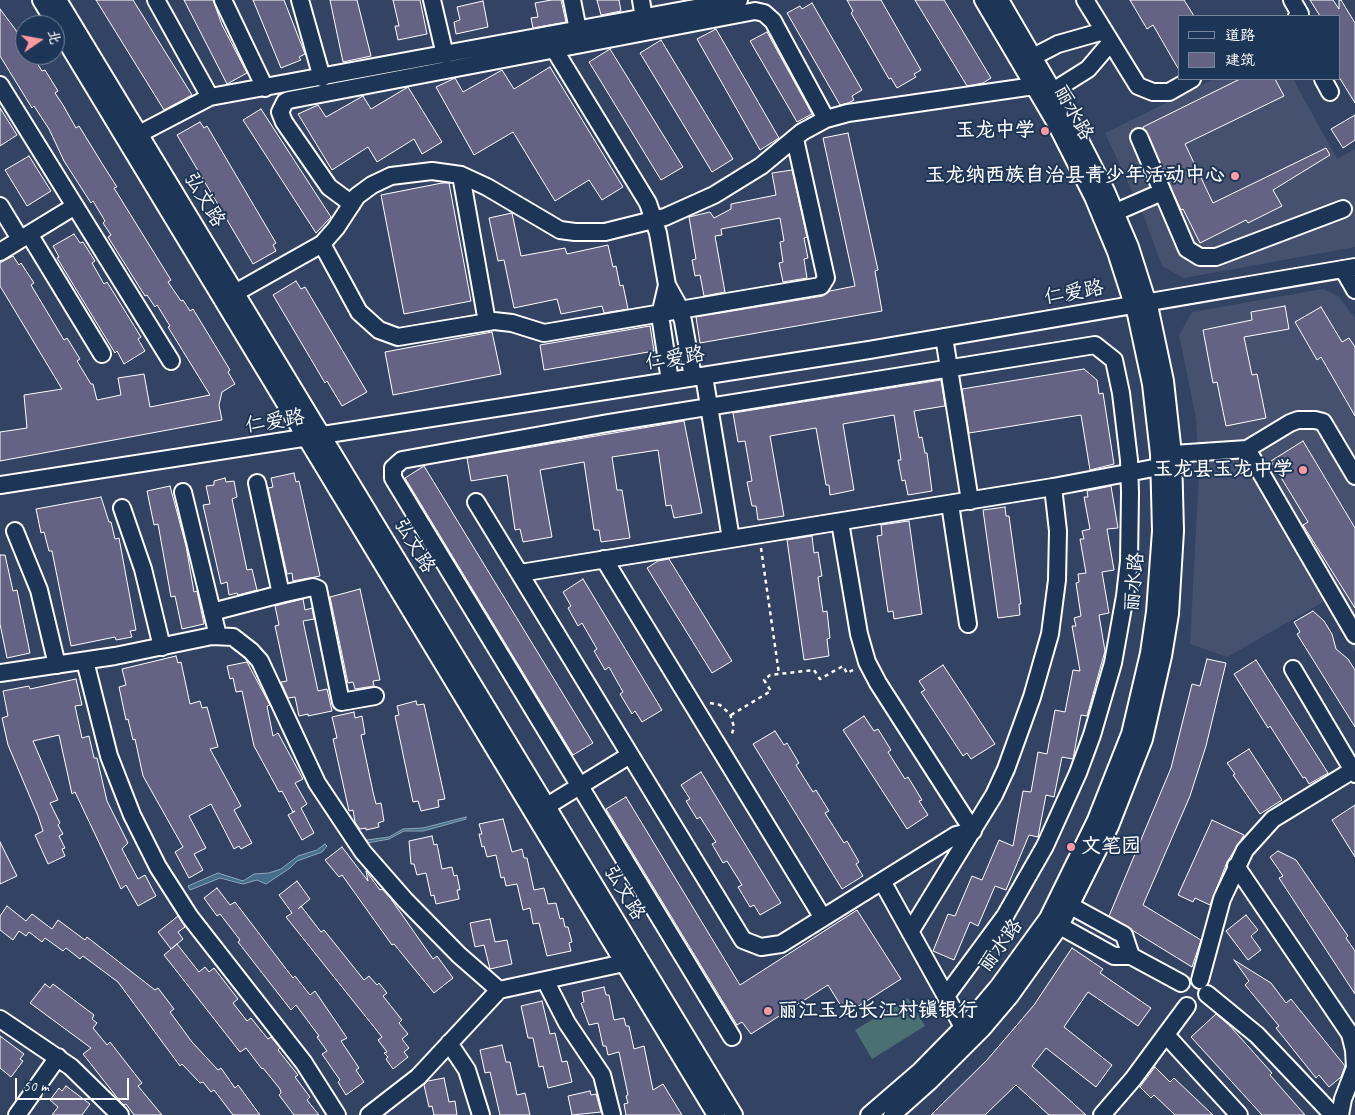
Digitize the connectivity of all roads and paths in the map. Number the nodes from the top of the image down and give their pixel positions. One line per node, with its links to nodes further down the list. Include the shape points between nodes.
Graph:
1 (41, 0): 58 (street, 弘文路)
2 (58, 0): 29 (street, 弘文路)
3 (156, 0): 27 (street)
4 (223, 0): 25 (street)
5 (300, 0): 21 (street)
6 (432, 0): 19 (street)
7 (572, 0): 16 (street)
8 (641, 0): 15 (street)
9 (738, 0): 15 (street)
10 (983, 0): 24 (street, 丽水路)
11 (1000, 0): 20 (street, 丽水路)
12 (1085, 0): 17 (street)
13 (1292, 0): 14 (street)
14 (1298, 15)
15 (644, 18): 16 (street)
16 (578, 30): 19 (street)
17 (1107, 37): 20 (street, via 1058,44); 22 (street, via 1138,86 1169,92); 26 (street, via 1088,69)
18 (554, 49): 28 (street, via 755,12 764,13 773,21); 34 (street, via 285,102 280,112 284,122 329,187); 39 (street, via 648,203)
19 (445, 55): 21 (street)
20 (1034, 57): 26 (street, 丽水路)
21 (322, 78): 25 (street)
22 (1190, 80)
23 (0, 85): 36 (street)
24 (1034, 86): 28 (street); 47 (street, 丽水路, via 1093,197)
25 (265, 88): 27 (street)
26 (1053, 91): 38 (street, 丽水路)
27 (210, 97): 29 (street)
28 (826, 119): 31 (street)
29 (139, 134): 46 (street, 弘文路)
30 (1139, 138): 33 (street)
31 (795, 139): 39 (street, via 738,181); 48 (street, via 826,278 821,286)
32 (461, 175): 34 (street, via 432,171 391,176 372,185); 39 (street, via 560,230 605,232); 50 (street)
33 (1162, 192): 37 (street, via 1187,249 1208,258); 38 (street)
34 (352, 204): 41 (street)
35 (0, 206): 40 (street)
36 (75, 206): 40 (street); 53 (street)
37 (1343, 208)
38 (1116, 212): 47 (street, 丽水路, via 1130,247)
39 (654, 220): 44 (street)
40 (25, 237): 42 (street); 52 (street)
41 (322, 244): 46 (street); 50 (street, via 359,312 379,330 398,337)
42 (0, 252)
43 (1349, 268): 45 (street); 47 (street, 仁爱路)
44 (667, 285): 48 (street); 49 (street)
45 (1355, 290)
46 (235, 292): 58 (street, 弘文路)
47 (1140, 303): 51 (street, 仁爱路); 60 (street, 丽水路, via 1165,381); 61 (street, 丽水路)
48 (680, 311): 49 (street); 55 (street)
49 (660, 315): 50 (street, via 544,333 512,323); 56 (street)
50 (487, 322)
51 (944, 337): 54 (street); 55 (street, 仁爱路)
52 (102, 354)
53 (171, 362)
54 (948, 369): 57 (street); 62 (street, via 1095,345 1114,360); 68 (street)
55 (699, 376): 56 (street, 仁爱路); 57 (street)
56 (670, 381): 58 (street, 仁爱路)
57 (709, 407): 75 (street); 94 (street, via 402,460 394,468 393,478)
58 (314, 437): 65 (street, 仁爱路); 95 (street, 弘文路); 104 (street, 弘文路)
59 (1247, 449): 60 (street); 63 (street, via 1290,423 1315,420 1323,422); 81 (street)
60 (1174, 454): 99 (street, 丽水路, via 1174,573 1155,698 1128,782)
61 (1159, 466): 62 (street); 112 (street, 丽水路, via 1160,531 1155,612 1130,734 1096,820 1048,918 998,987)
62 (1129, 472): 66 (street); 109 (street, via 1130,527 1125,596 1112,663 1092,735 1062,810 1026,882)
63 (1355, 476)
64 (257, 483): 78 (street)
65 (0, 486)
66 (1053, 487): 68 (street); 96 (street, via 1058,553 1050,634 1010,760)
67 (183, 492): 79 (street)
68 (970, 500): 70 (street)
69 (476, 502): 77 (street)
70 (950, 504): 72 (street); 80 (street)
71 (122, 508): 83 (street)
72 (840, 522): 74 (street); 85 (street, via 859,634)
73 (15, 531): 86 (street, via 38,590)
74 (759, 534): 75 (street); 89 (path)
75 (731, 539): 76 (street)
76 (604, 560): 77 (street); 100 (street)
77 (520, 573): 92 (street)
78 (281, 594): 79 (street); 90 (street, via 314,587 318,589 341,702)
79 (212, 612): 82 (street)
80 (968, 624)
81 (1355, 635)
82 (218, 636): 83 (street); 108 (street, via 233,637 260,661 317,783 363,852 388,883 459,956)
83 (162, 647): 84 (street)
84 (85, 661): 86 (street); 119 (street, via 100,727 117,778 158,867 190,917 304,1063)
85 (867, 662): 89 (path, via 847,673 843,666 820,679 814,670); 96 (street)
86 (57, 665): 88 (street)
87 (1293, 669): 93 (street)
88 (0, 673)
89 (779, 675): 91 (path, via 770,675 764,680 771,692)
90 (375, 696)
91 (730, 715)
92 (630, 755): 94 (street); 100 (street, via 743,940 761,947 781,944)
93 (1354, 772): 97 (street, via 1273,819 1255,837)
94 (580, 786): 95 (street); 114 (street)
95 (547, 806): 124 (street, 弘文路)
96 (973, 831): 98 (street, via 956,835); 102 (street)
97 (1236, 866): 107 (street, via 1222,899); 130 (street, via 1350,1034 1355,1068)
98 (882, 881): 100 (street); 102 (street)
99 (1071, 906): 101 (street, 丽水路); 103 (street, via 1124,936)
100 (823, 918)
101 (1060, 926): 103 (street, via 1114,956); 126 (street, 丽水路, via 982,1029)
102 (910, 932): 109 (street)
103 (1131, 956): 106 (street)
104 (624, 963): 105 (street); 123 (street, 弘文路)
105 (545, 980): 108 (street); 122 (street, via 567,1023 602,1075)
106 (1181, 983): 107 (street, via 1188,978); 110 (street, via 1179,997)
107 (1203, 987): 110 (street, via 1206,999 1198,1006); 129 (street, via 1263,1041)
108 (499, 990): 115 (street)
109 (946, 996): 112 (street)
110 (1187, 1006): 113 (street)
111 (0, 1019): 116 (street)
112 (963, 1027): 125 (street, 丽水路)
113 (1166, 1035): 127 (street); 128 (street)
114 (732, 1037)
115 (449, 1044): 120 (street, via 418,1077); 121 (street, via 466,1070)
116 (58, 1057): 117 (street); 118 (street)
117 (17, 1115)
118 (120, 1115)
119 (336, 1115)
120 (369, 1115)
121 (481, 1115)
122 (612, 1115)
123 (716, 1115)
124 (734, 1115)
125 (868, 1115)
126 (892, 1115)
127 (1102, 1115)
128 (1239, 1115)
129 (1333, 1115)
130 (1340, 1115)

